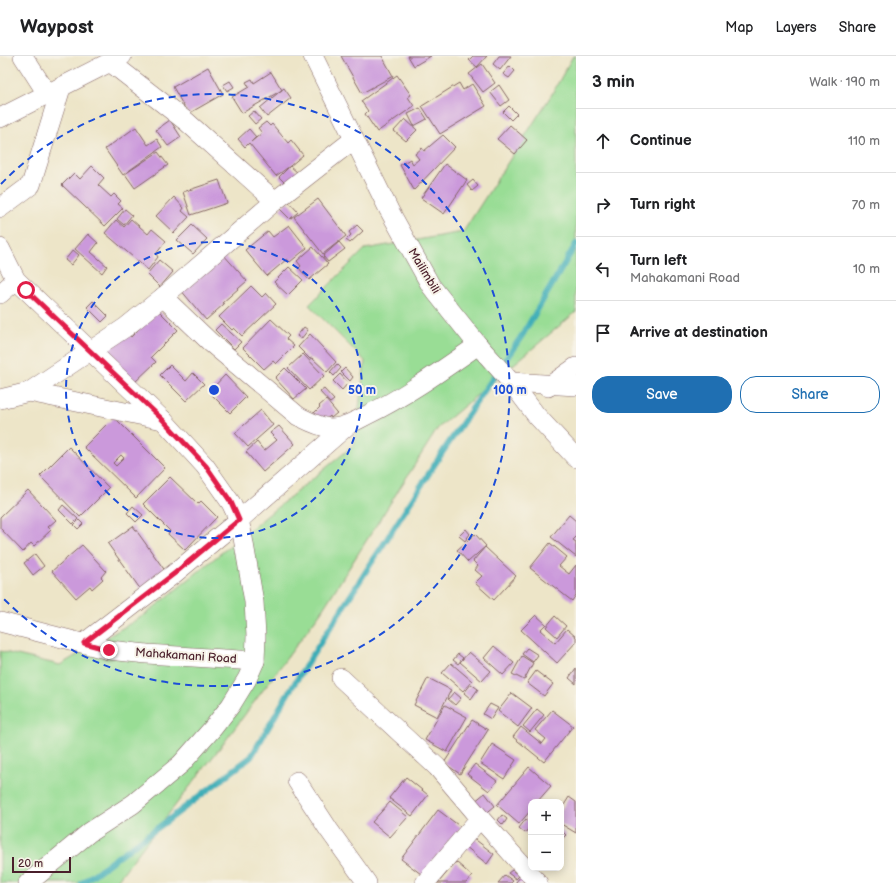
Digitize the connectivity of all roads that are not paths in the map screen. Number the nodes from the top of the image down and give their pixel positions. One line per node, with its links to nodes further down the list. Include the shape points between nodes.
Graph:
1 (23, 56): 4 (street)
2 (313, 56): 6 (street, Mailimbili)
3 (116, 59): 4 (street); 7 (street)
4 (54, 91): 5 (street); 8 (street, via 31,185)
5 (0, 118)
6 (354, 140): 7 (street); 13 (street, Mailimbili, via 431,286)
7 (275, 201): 12 (street)
8 (0, 208)
9 (0, 248): 10 (street)
10 (16, 280): 11 (street); 14 (street)
11 (0, 294)
12 (163, 297): 14 (street, via 126,327); 23 (street, via 210,342 298,416 330,428)
13 (481, 349): 16 (street, Mailimbili); 23 (street)
14 (90, 351): 19 (street); 22 (street)
15 (576, 367): 17 (street)
16 (511, 382): 17 (street); 21 (street, Mailimbili)
17 (552, 384): 18 (street); 21 (street)
18 (576, 386)
19 (29, 392): 20 (street); 22 (street)
20 (0, 398)
21 (532, 410): 24 (street, Mailimbili)
22 (163, 420): 25 (street, via 206,466 231,502)
23 (348, 425): 25 (street)
24 (576, 458)
25 (239, 520): 27 (street); 28 (street, via 254,602)
26 (0, 622): 27 (street, Mahakamani Road)
27 (84, 643): 28 (street, Mahakamani Road, via 109,650 147,654)
28 (255, 661): 32 (street, via 231,705 182,764 133,804 90,832)
29 (341, 678): 31 (street, via 437,767)
30 (297, 781): 33 (street)
31 (480, 818): 34 (street); 35 (street)
32 (28, 883)
33 (367, 883)
34 (425, 883)
35 (538, 883)

